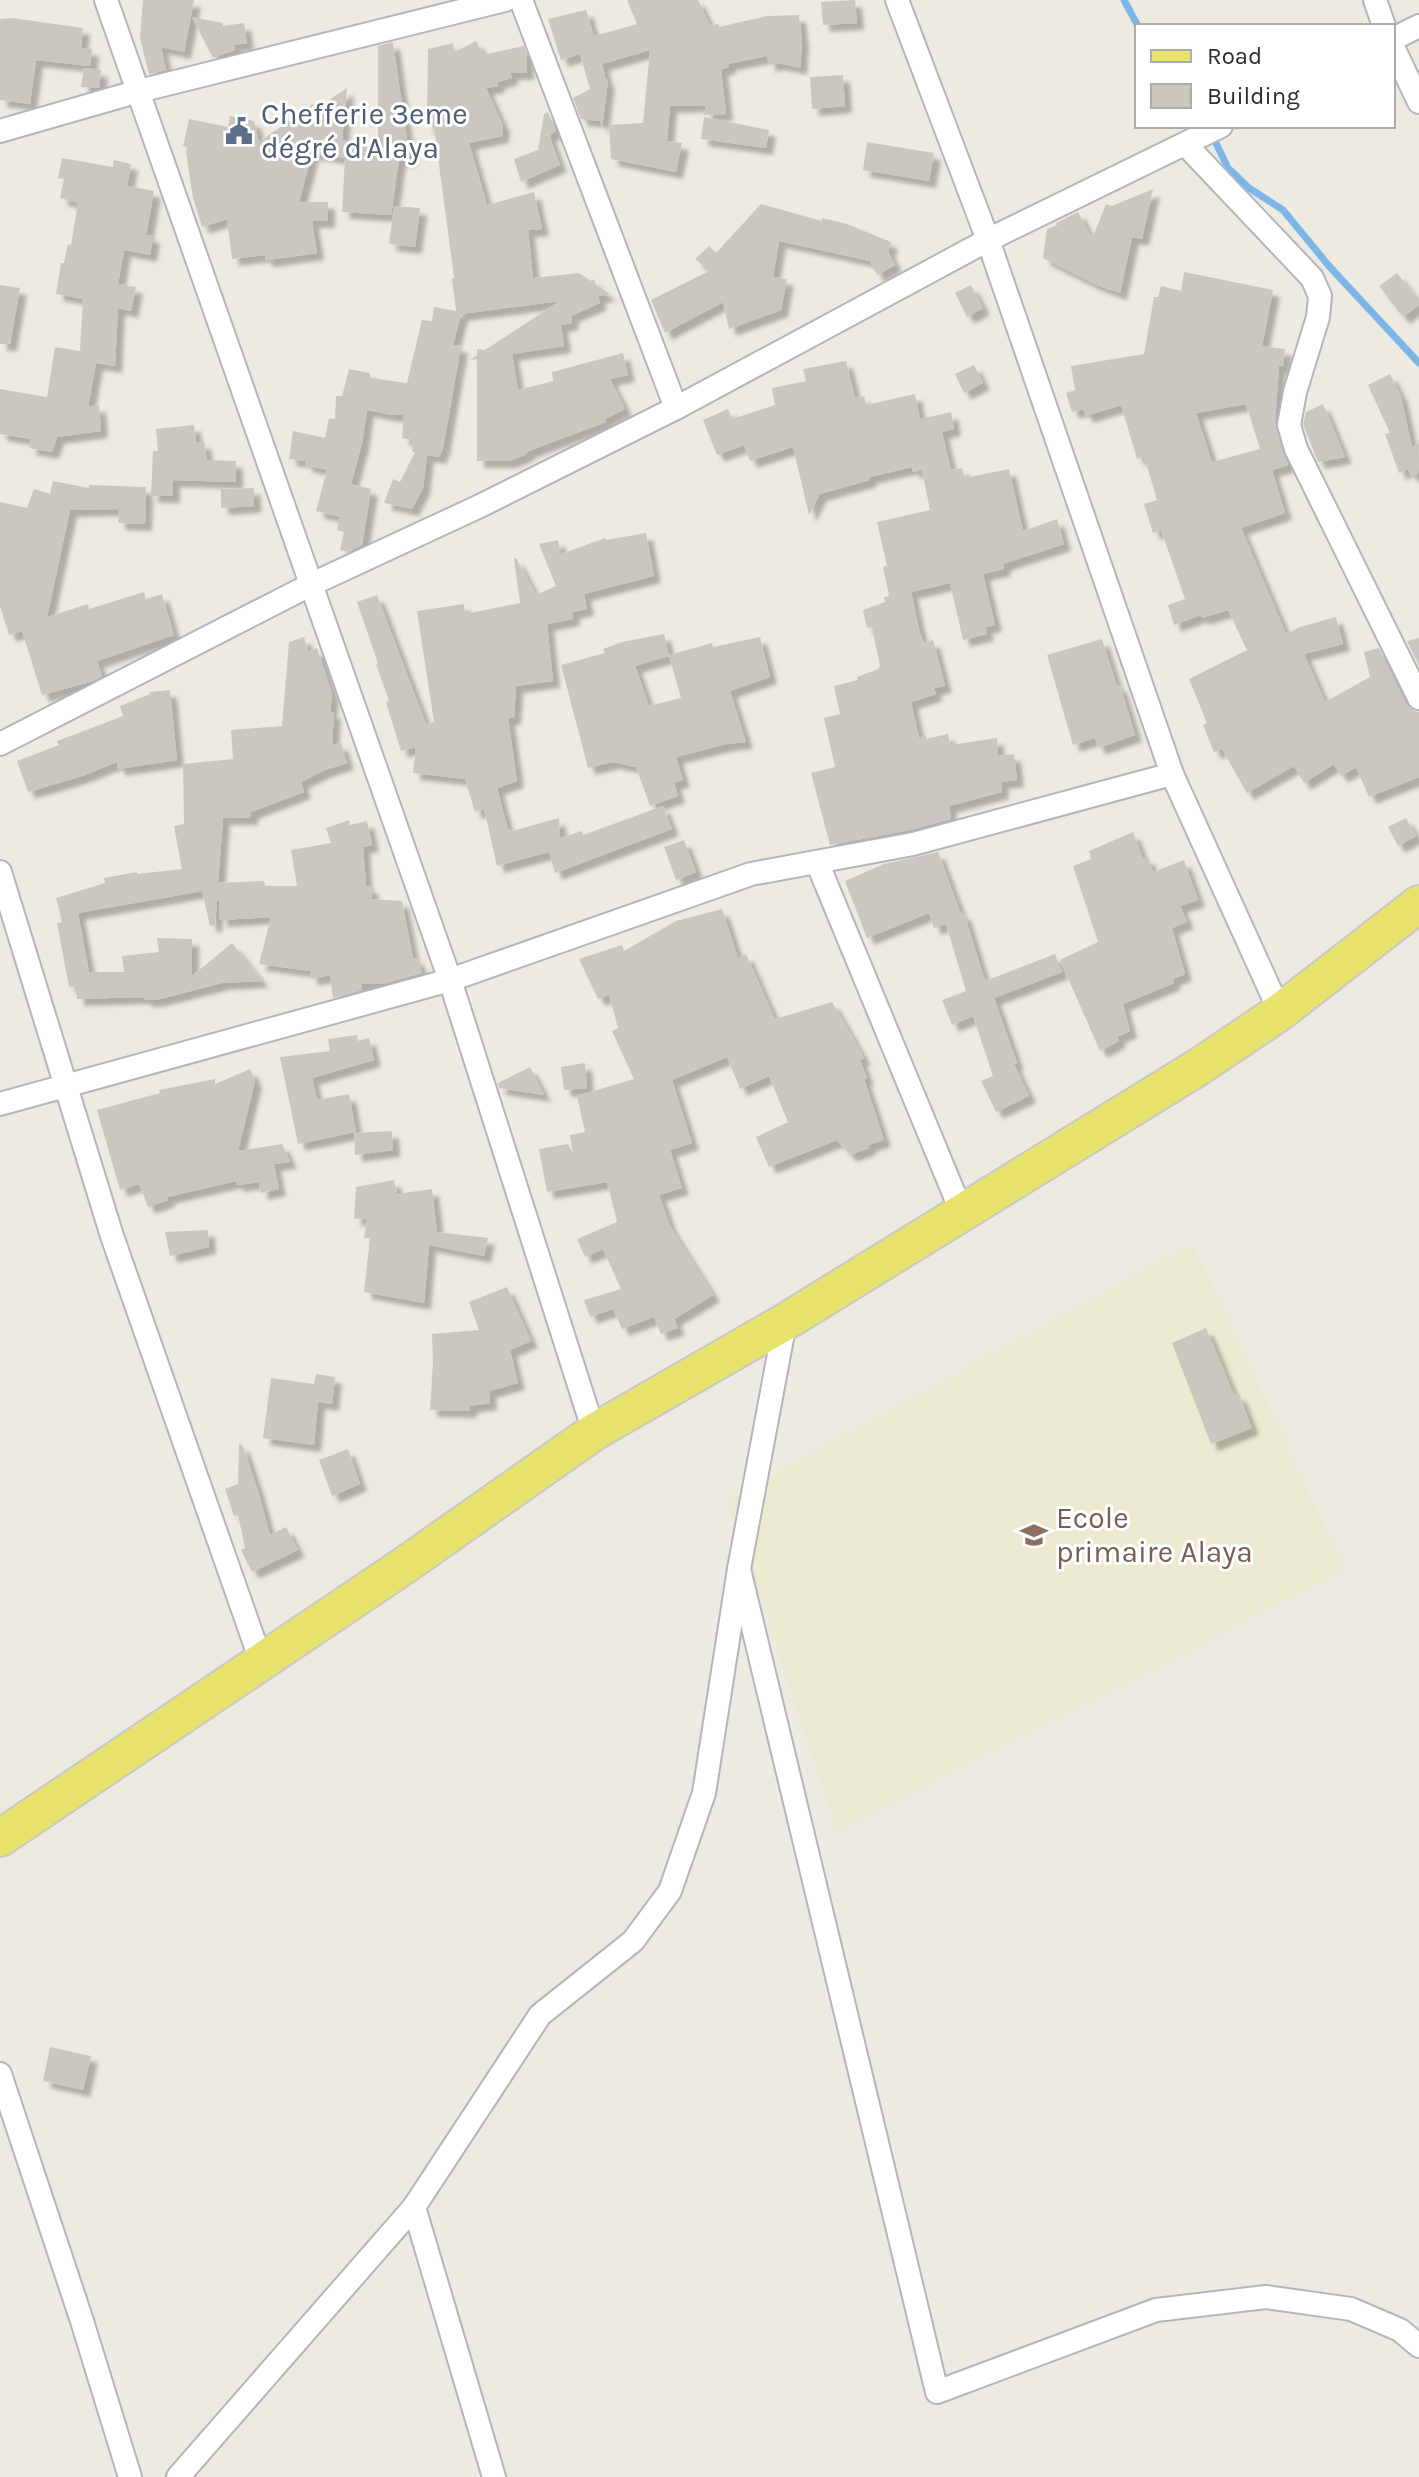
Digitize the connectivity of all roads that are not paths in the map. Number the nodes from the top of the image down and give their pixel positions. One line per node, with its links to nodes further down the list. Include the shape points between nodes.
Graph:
1 (106, 0): 10 (street)
2 (505, 0): 10 (street)
3 (521, 0): 16 (street)
4 (897, 0): 15 (street)
5 (1375, 0): 6 (street)
6 (1383, 24)
7 (1419, 26): 8 (street)
8 (1395, 38)
9 (1395, 51): 11 (street)
10 (139, 91): 13 (street); 17 (street)
11 (1419, 102)
12 (1217, 128): 14 (street)
13 (0, 131)
14 (1185, 144): 15 (street); 18 (street, via 1312,278 1320,296 1289,425)
15 (988, 240): 16 (street); 20 (street)
16 (676, 408): 17 (street)
17 (312, 584): 19 (street); 24 (street)
18 (1419, 698)
19 (0, 744)
20 (1172, 774): 21 (street, via 913,844); 25 (street)
21 (817, 862): 24 (street, via 751,874); 28 (street)
22 (0, 872): 26 (street)
23 (1419, 904): 25 (main road)
24 (450, 980): 26 (street); 30 (street)
25 (1280, 1012): 28 (main road)
26 (64, 1086): 27 (street); 32 (street)
27 (0, 1104)
28 (962, 1213): 29 (main road)
29 (785, 1322): 30 (main road); 31 (street)
30 (594, 1432): 32 (main road)
31 (739, 1569): 35 (street, via 704,1793 670,1891 633,1941 540,2015); 36 (street, via 937,2392 1156,2310 1266,2297 1351,2309 1400,2330)
32 (261, 1661): 33 (main road)
33 (0, 1838)
34 (0, 2074): 37 (street)
35 (414, 2207): 38 (street); 39 (street)
36 (1419, 2346)
37 (130, 2477)
38 (178, 2477)
39 (494, 2477)

